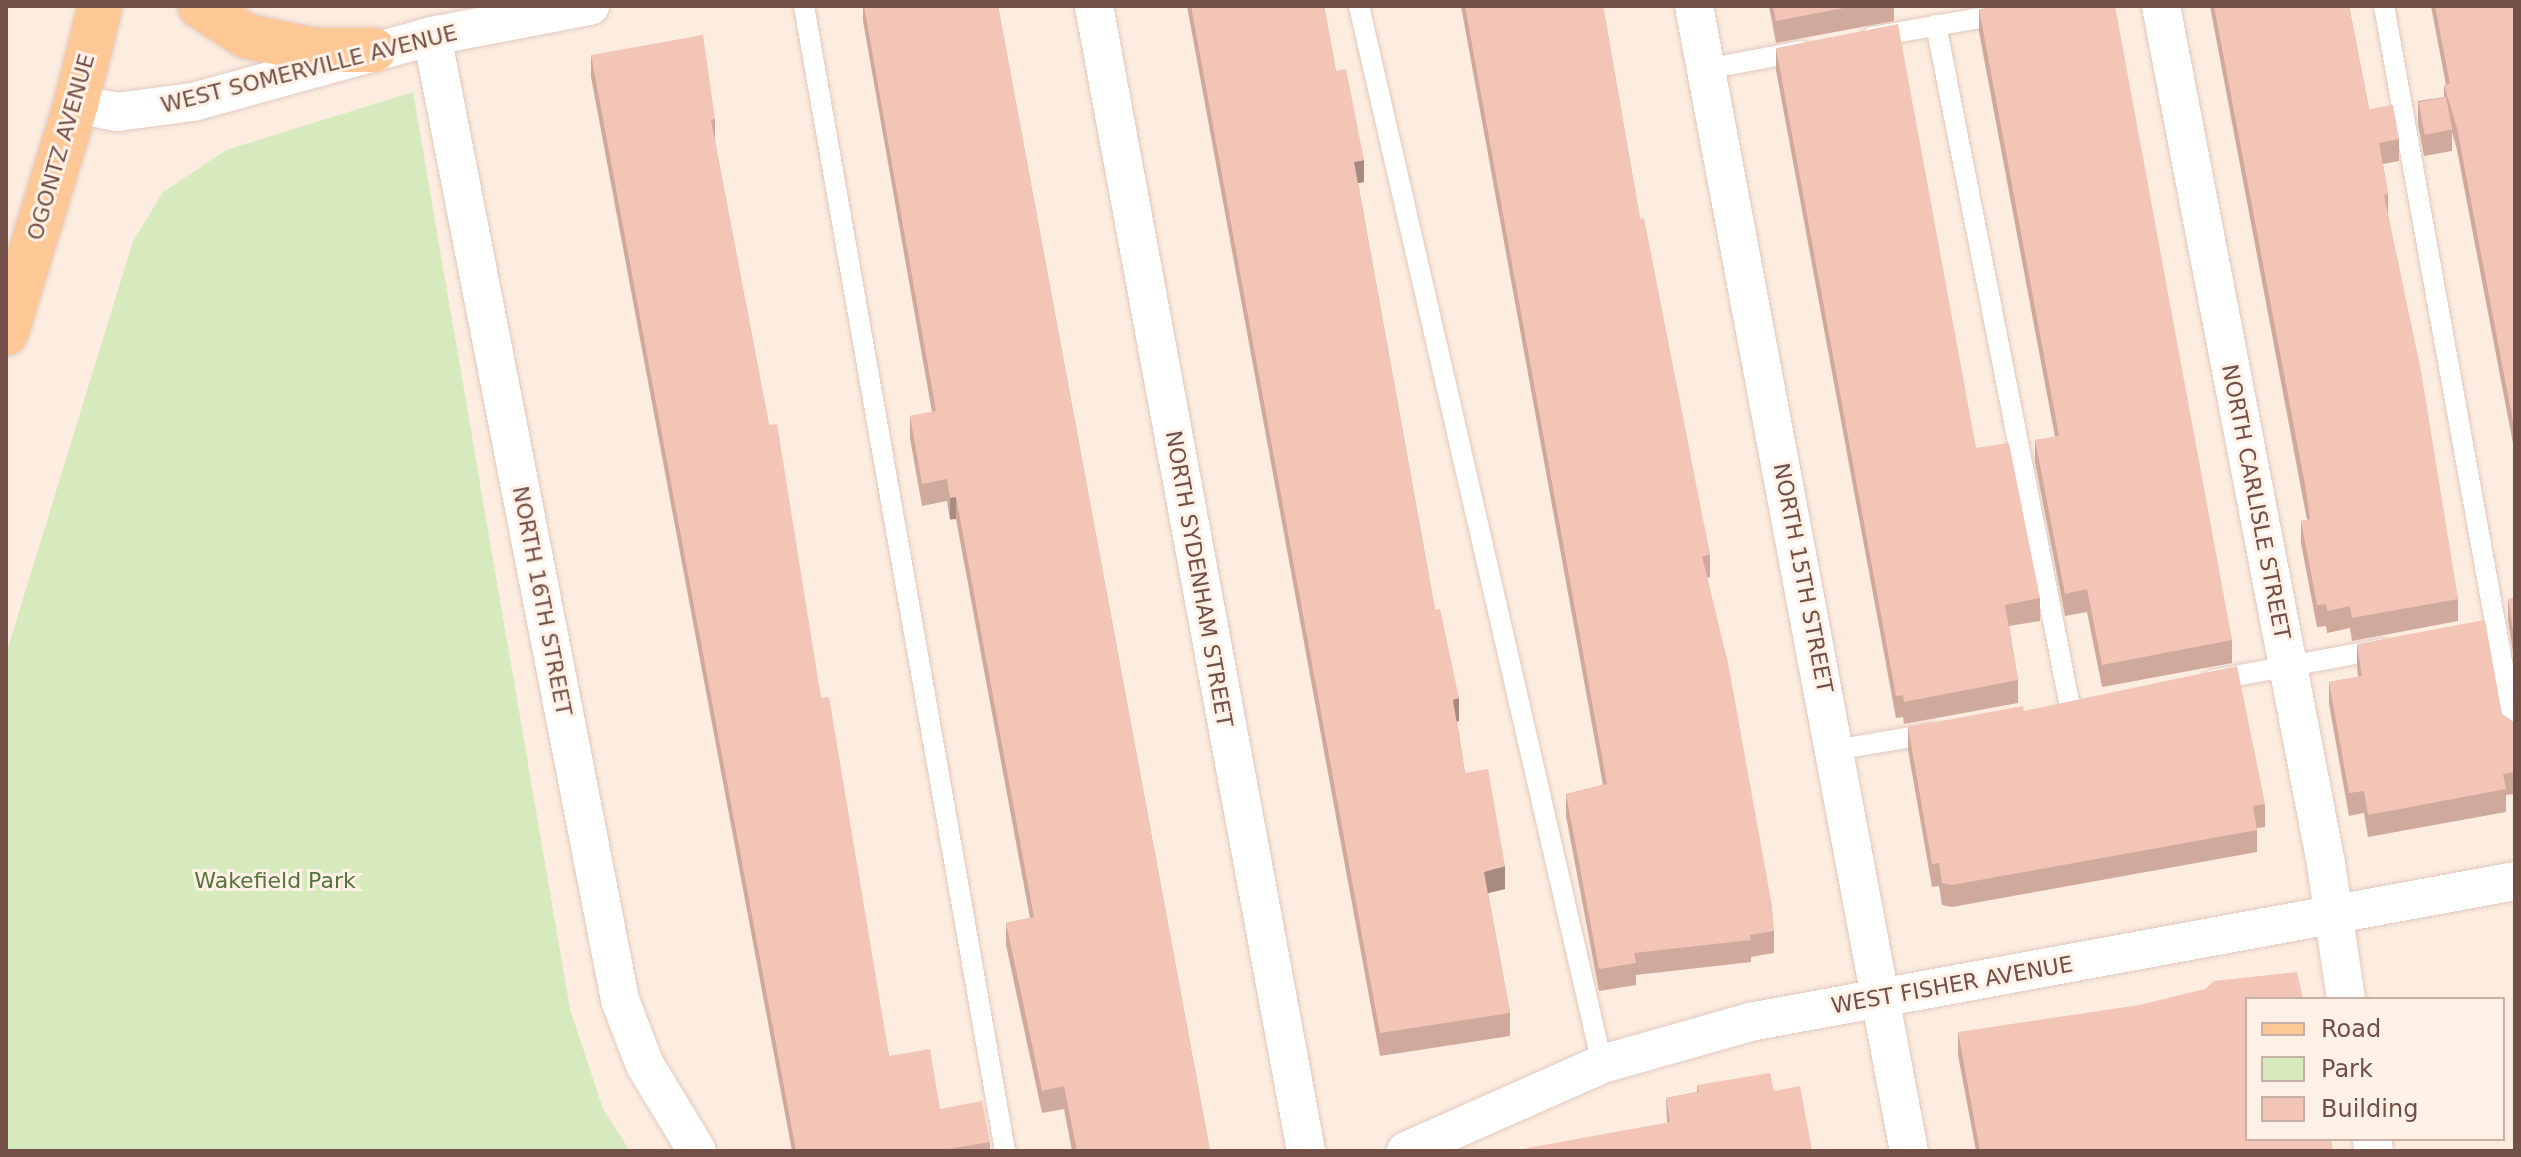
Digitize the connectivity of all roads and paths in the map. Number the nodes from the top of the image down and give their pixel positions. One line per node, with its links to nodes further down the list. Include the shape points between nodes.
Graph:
1 (100, 6): 15 (main road, OGONTZ AVENUE)
2 (200, 6): 13 (main road, via 246,36 313,50)
3 (590, 6): 12 (street, WEST SOMERVILLE AVENUE)
4 (804, 6): 31 (lane)
5 (1094, 6): 32 (street, NORTH SYDENHAM STREET)
6 (1359, 6): 28 (lane)
7 (1694, 6): 14 (street, NORTH 15TH STREET)
8 (2047, 6): 11 (lane)
9 (2161, 6): 18 (street, NORTH CARLISLE STREET)
10 (2384, 6): 22 (lane, via 2489,629)
11 (1936, 25): 14 (lane); 20 (lane)
12 (432, 36): 13 (street, WEST SOMERVILLE AVENUE); 30 (street, NORTH 16TH STREET, via 620,1000 645,1065)
13 (374, 50): 15 (street, WEST SOMERVILLE AVENUE, via 160,109 117,112)
14 (1707, 69): 23 (street, NORTH 15TH STREET)
15 (76, 104): 16 (main road, OGONTZ AVENUE)
16 (6, 333)
17 (2406, 644): 18 (lane)
18 (2287, 666): 19 (lane); 25 (street, NORTH CARLISLE STREET)
19 (2192, 684)
20 (2070, 707)
21 (1953, 729): 23 (lane)
22 (2515, 733)
23 (1836, 750): 27 (street, NORTH 15TH STREET)
24 (2515, 881): 25 (street, WEST FISHER AVENUE)
25 (2333, 916): 26 (street, NORTH CARLISLE STREET); 27 (street, WEST FISHER AVENUE)
26 (2346, 997)
27 (1881, 998): 28 (street, WEST FISHER AVENUE, via 1750,1022); 33 (street, NORTH 15TH STREET)
28 (1602, 1064): 29 (street, WEST FISHER AVENUE)
29 (1415, 1149)
30 (697, 1151)
31 (1005, 1151)
32 (1306, 1151)
33 (1909, 1151)

